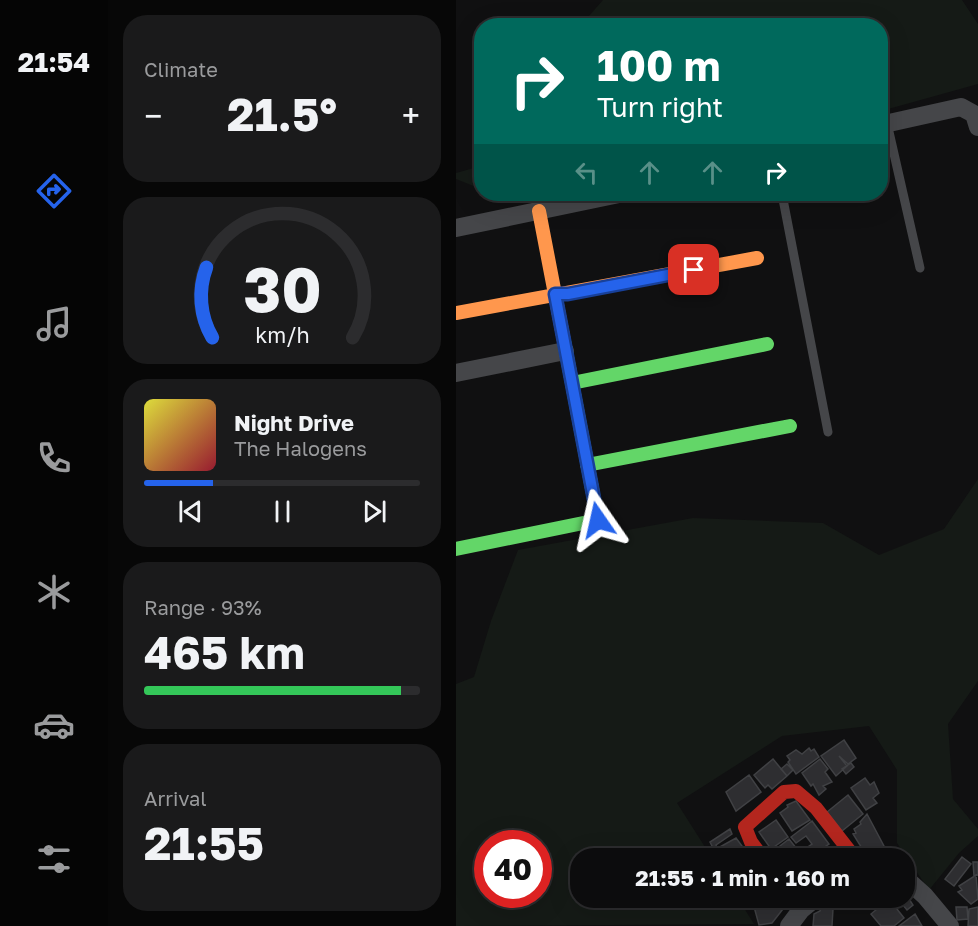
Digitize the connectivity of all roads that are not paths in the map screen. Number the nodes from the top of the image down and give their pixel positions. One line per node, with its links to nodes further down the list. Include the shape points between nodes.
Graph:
1 (978, 127): 2 (street, via 974,114 961,107)
2 (888, 129)
3 (888, 138): 9 (lane)
4 (586, 201): 6 (street)
5 (783, 201): 17 (lane)
6 (539, 211): 7 (street); 10 (street)
7 (456, 228)
8 (757, 258): 10 (street)
9 (920, 268)
10 (555, 294): 11 (street); 13 (street)
11 (456, 313)
12 (767, 344): 15 (street)
13 (566, 351): 14 (street); 15 (street)
14 (456, 373)
15 (572, 383): 18 (street)
16 (790, 426): 18 (street)
17 (828, 432)
18 (587, 465): 19 (street, via 598,520)
19 (456, 549)
20 (756, 848): 21 (street, via 745,827 784,792 796,791 816,808)
21 (847, 848)
22 (915, 887): 25 (street)
23 (794, 908): 24 (street)
24 (789, 926)
25 (950, 926)

